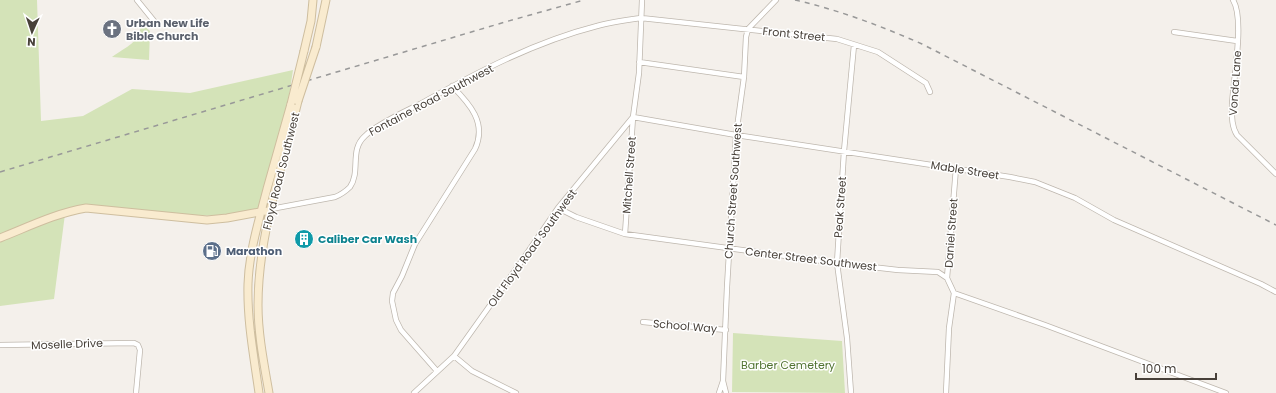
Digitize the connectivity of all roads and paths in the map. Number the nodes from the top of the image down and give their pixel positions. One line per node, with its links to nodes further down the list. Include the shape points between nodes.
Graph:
1 (137, 0): 8 (street)
2 (313, 0): 24 (main road, Floyd Road Southwest, bridge, via 312,22)
3 (326, 0): 23 (main road, Floyd Road Southwest, bridge, via 316,47 298,101)
4 (642, 0): 7 (street, Old Floyd Road Southwest)
5 (776, 0): 9 (street)
6 (1233, 0): 11 (street, Vonda Lane, via 1238,15)
7 (641, 18): 9 (street, Front Street); 13 (street, Old Floyd Road Southwest); 15 (street, Fontaine Road Southwest, via 596,26 532,48)
8 (154, 21)
9 (748, 29): 12 (street, Front Street, via 838,39); 14 (street, Church Street Southwest)
10 (1174, 32): 11 (street)
11 (1237, 41): 21 (street, Vonda Lane, via 1232,91 1233,127 1237,135)
12 (854, 45): 16 (street, Front Street, via 878,52 926,83); 19 (street, Peak Street)
13 (639, 62): 14 (street); 17 (street, Old Floyd Road Southwest)
14 (744, 78): 18 (street, Church Street Southwest)
15 (452, 86): 23 (street, Fontaine Road Southwest, via 364,136 357,146 352,182 342,193 335,197); 36 (street, via 466,100 474,113 479,138 475,150 415,244 393,293 392,301 401,330)
16 (930, 92)
17 (633, 117): 18 (street, Mable Street); 22 (street, Old Floyd Road Southwest); 25 (street, Mitchell Street)
18 (736, 135): 19 (street, Mable Street); 27 (street, Church Street Southwest)
19 (844, 152): 20 (street, Mable Street); 28 (street, Peak Street)
20 (956, 168): 29 (street, Daniel Street); 30 (street, Mable Street, via 1035,182)
21 (1276, 174)
22 (558, 208): 25 (street, Center Street Southwest); 35 (street, Old Floyd Road Southwest)
23 (271, 209): 24 (main road, Fontaine Road Southwest); 40 (main road, Floyd Road Southwest, via 261,261 258,304)
24 (261, 211): 26 (main road, Fontaine Road Southwest, via 207,220 86,208 52,217); 39 (main road, Floyd Road Southwest, via 248,285 250,325)
25 (625, 234): 27 (street, Center Street Southwest)
26 (0, 238)
27 (730, 248): 28 (street, Center Street Southwest); 33 (street, Church Street Southwest)
28 (837, 263): 29 (street, Center Street Southwest, via 938,272); 45 (street, Peak Street)
29 (947, 278): 31 (street, Daniel Street)
30 (1276, 292)
31 (954, 294): 46 (street); 47 (street)
32 (643, 322): 33 (street, School Way)
33 (726, 330): 37 (street, Church Street Southwest)
34 (0, 345): 38 (street, Moselle Drive, via 134,342 140,350)
35 (454, 356): 36 (street, Old Floyd Road Southwest); 42 (street, via 472,371)
36 (437, 371): 41 (street, Old Floyd Road Southwest)
37 (723, 381): 43 (street, Church Street Southwest); 44 (street)
38 (136, 393)
39 (259, 393)
40 (269, 393)
41 (414, 393)
42 (516, 393)
43 (719, 393)
44 (726, 393)
45 (851, 393)
46 (946, 393)
47 (1226, 393)

